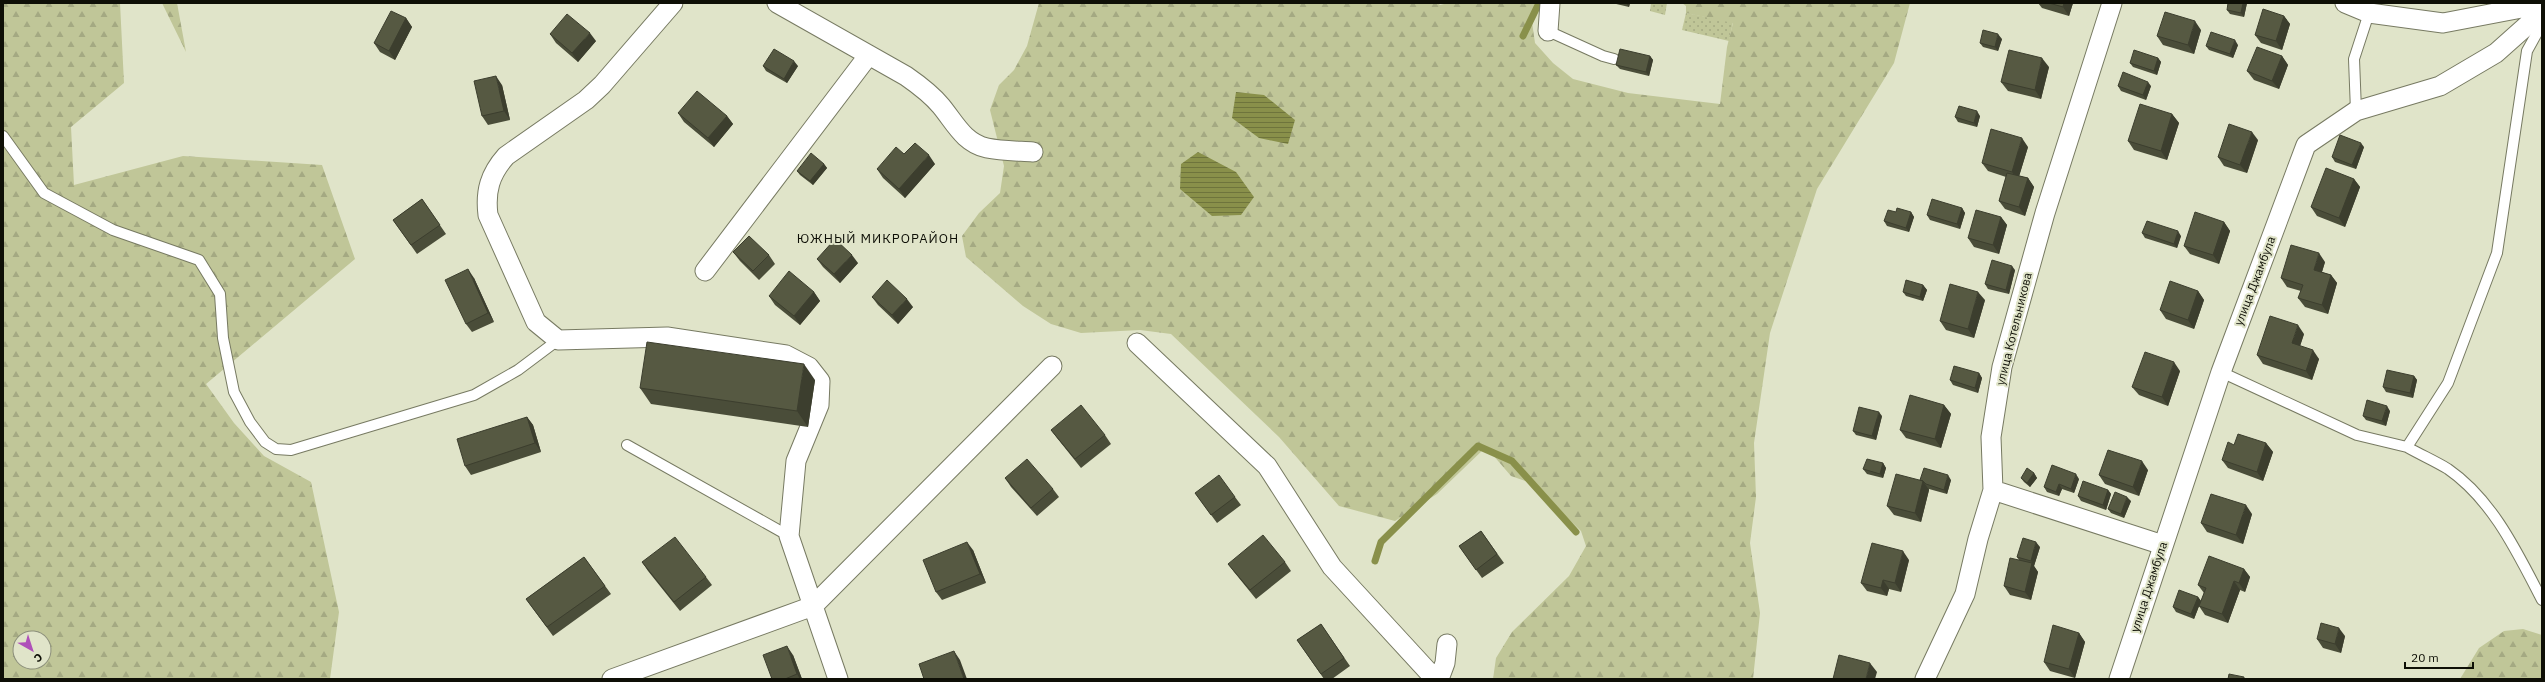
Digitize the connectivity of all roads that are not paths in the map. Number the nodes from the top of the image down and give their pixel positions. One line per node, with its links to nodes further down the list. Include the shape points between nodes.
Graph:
1 (673, 3): 17 (street, via 602,85 586,100 506,156 495,168 489,184 486,199 488,215 506,258 536,322)
2 (777, 3): 11 (street)
3 (1550, 3): 10 (street)
4 (2112, 3): 23 (street, улица Котельникова, via 2044,213 2002,367 1991,436)
5 (2345, 3): 7 (street)
6 (2542, 4): 7 (street, via 2443,23)
7 (2369, 12): 13 (lane, via 2354,59)
8 (2542, 12): 13 (street, улица Джамбула, via 2496,53 2440,86)
9 (2542, 24): 22 (lane, via 2527,51 2497,253 2448,383)
10 (1548, 31): 12 (lane)
11 (868, 56): 15 (street, via 926,90 954,126 969,140 987,148); 16 (street)
12 (1614, 59)
13 (2356, 111): 20 (street, улица Джамбула, via 2306,145)
14 (3, 136): 17 (lane, via 44,193 113,230 199,260 220,294 223,338 234,392 250,422 265,442 276,449 291,450 474,394 518,370)
15 (1033, 152)
16 (705, 271)
17 (558, 340): 24 (street, via 668,337 786,355 810,367 820,380 819,405 796,461)
18 (1137, 343): 31 (street, via 1267,466 1332,567)
19 (1052, 366): 27 (street)
20 (2221, 372): 22 (lane, via 2356,435); 25 (street, улица Джамбула)
21 (627, 445): 24 (lane)
22 (2407, 447): 26 (lane, via 2448,470 2475,493 2508,536)
23 (1993, 490): 25 (street); 33 (street, улица Котельникова, via 1965,594)
24 (789, 536): 27 (street)
25 (2163, 545): 34 (street, улица Джамбула)
26 (2542, 600)
27 (813, 606): 29 (street); 30 (street)
28 (1447, 644): 32 (street, via 1445,663)
29 (612, 679)
30 (838, 679)
31 (1435, 679)
32 (1439, 679)
33 (1925, 679)
34 (2120, 679)

